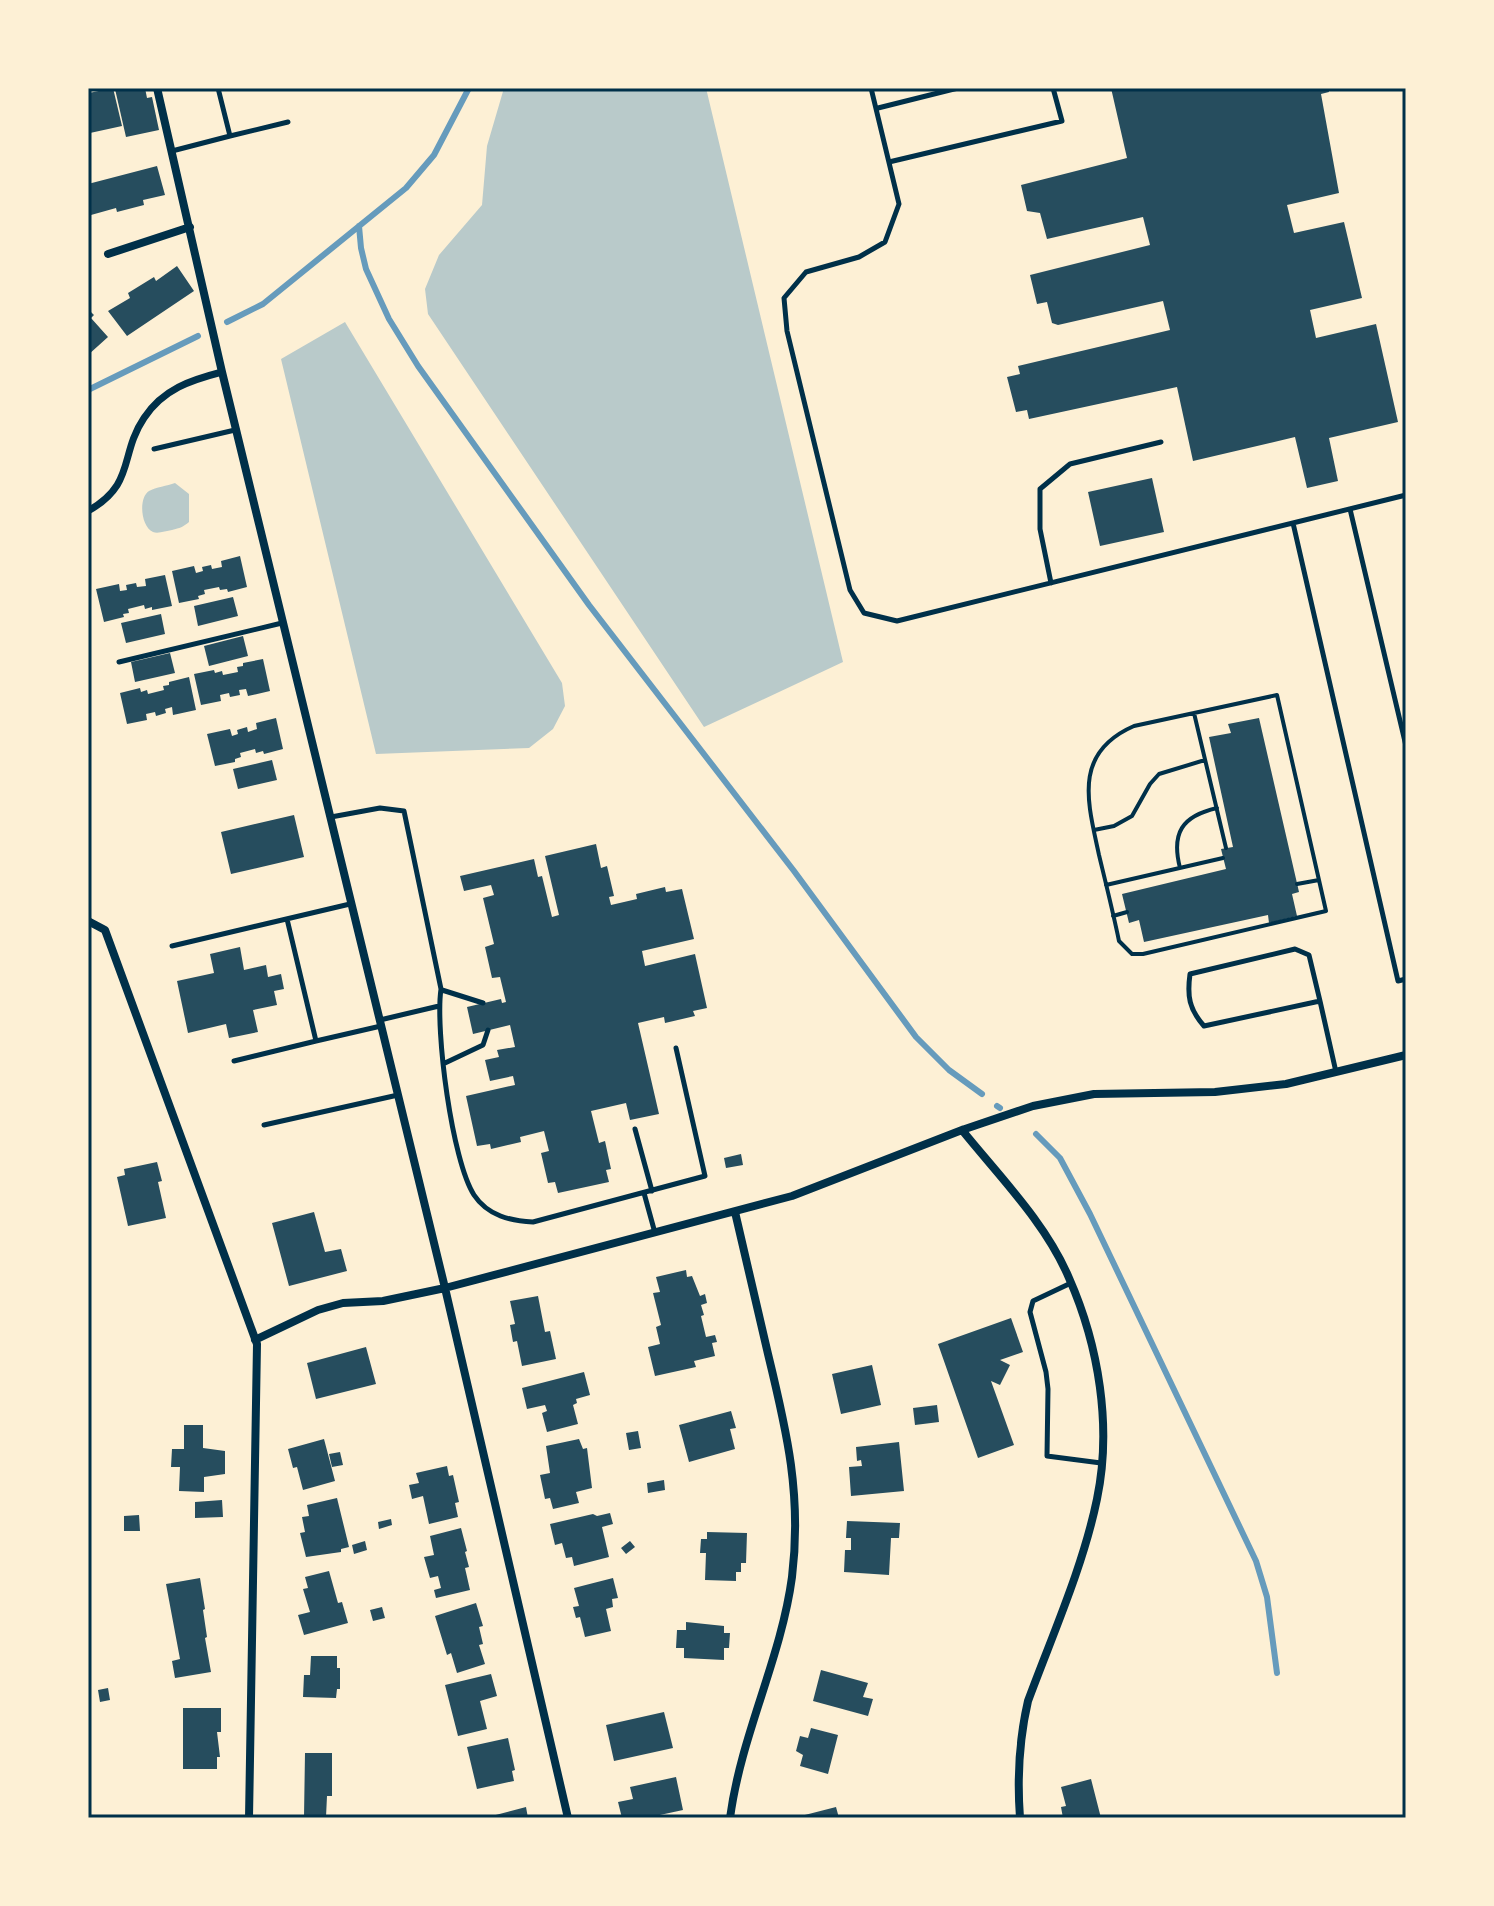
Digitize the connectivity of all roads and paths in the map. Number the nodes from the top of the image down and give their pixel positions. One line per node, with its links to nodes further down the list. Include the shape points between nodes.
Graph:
1 (157, 88): 9 (street)
2 (218, 88): 8 (lane)
3 (871, 88): 6 (lane)
4 (958, 88): 6 (lane)
5 (1053, 88): 10 (lane, via 1062,121)
6 (878, 108): 10 (lane)
7 (288, 122): 8 (lane)
8 (230, 136): 9 (lane)
9 (172, 151): 11 (street)
10 (889, 162): 21 (lane, via 899,204 885,242 859,257 806,272 784,298 787,331 850,590 864,613 897,621)
11 (190, 227): 12 (street); 13 (street)
12 (108, 254)
13 (222, 372): 14 (street); 19 (street, via 189,380 166,393 143,418 113,493)
14 (236, 429): 16 (lane); 22 (street)
15 (1161, 442): 21 (lane, via 1070,464 1040,489 1040,529)
16 (154, 449)
17 (1406, 496): 18 (lane)
18 (1350, 509): 20 (lane); 25 (lane)
19 (88, 511)
20 (1293, 523): 21 (lane); 42 (lane, via 1398,981)
21 (1051, 583)
22 (283, 623): 23 (lane); 28 (street)
23 (119, 662)
24 (1194, 713): 26 (path); 29 (path, via 1134,726 1097,756 1086,793); 33 (path, via 1277,695)
25 (1406, 746)
26 (1205, 760): 27 (path); 29 (path, via 1159,774 1132,816)
27 (1217, 808): 30 (path); 32 (path, via 1194,814 1183,826 1176,851)
28 (331, 817): 36 (street); 43 (lane, via 380,808 404,811)
29 (1094, 830): 35 (path)
30 (1226, 848)
31 (1223, 858): 32 (path)
32 (1180, 868): 35 (path)
33 (1319, 880): 34 (path); 38 (path, via 1326,911 1143,954 1124,948)
34 (1297, 884)
35 (1106, 885): 38 (path)
36 (351, 903): 39 (lane); 47 (street)
37 (1127, 912): 38 (path)
38 (1113, 916)
39 (287, 919): 41 (lane); 49 (lane)
40 (88, 921): 65 (street, via 105,930)
41 (172, 946)
42 (1406, 979)
43 (441, 989): 45 (lane); 46 (lane)
44 (1320, 1001): 44 (lane, via 1309,955 1295,949 1190,974 1187,991 1191,1011 1204,1026); 54 (lane)
45 (483, 1003)
46 (439, 1006): 47 (lane); 53 (lane)
47 (380, 1023): 49 (lane); 55 (street)
48 (488, 1030): 53 (lane, via 483,1045)
49 (316, 1041): 52 (lane)
50 (676, 1048): 59 (lane, via 705,1176)
51 (1406, 1055): 54 (street)
52 (234, 1061)
53 (445, 1063): 60 (lane, via 443,1077 466,1178 492,1213 533,1222)
54 (1336, 1073): 58 (street, via 1215,1092 1094,1094 1033,1106)
55 (398, 1095): 56 (lane); 64 (street)
56 (264, 1125)
57 (635, 1129): 59 (lane)
58 (962, 1130): 61 (street, via 792,1196); 63 (street, via 1024,1207)
59 (652, 1191): 60 (lane)
60 (644, 1193): 62 (lane)
61 (735, 1212): 62 (street); 69 (street, via 789,1439 795,1504 786,1609 738,1771)
62 (655, 1233): 64 (street)
63 (1071, 1283): 66 (street, via 1099,1379); 66 (lane, via 1033,1301 1030,1312 1046,1372 1047,1456)
64 (445, 1288): 65 (street, via 331,1306); 68 (street)
65 (255, 1340): 67 (street)
66 (1101, 1463): 70 (street, via 1087,1535 1028,1701 1018,1770)
67 (249, 1818)
68 (568, 1818)
69 (730, 1818)
70 (1020, 1818)

